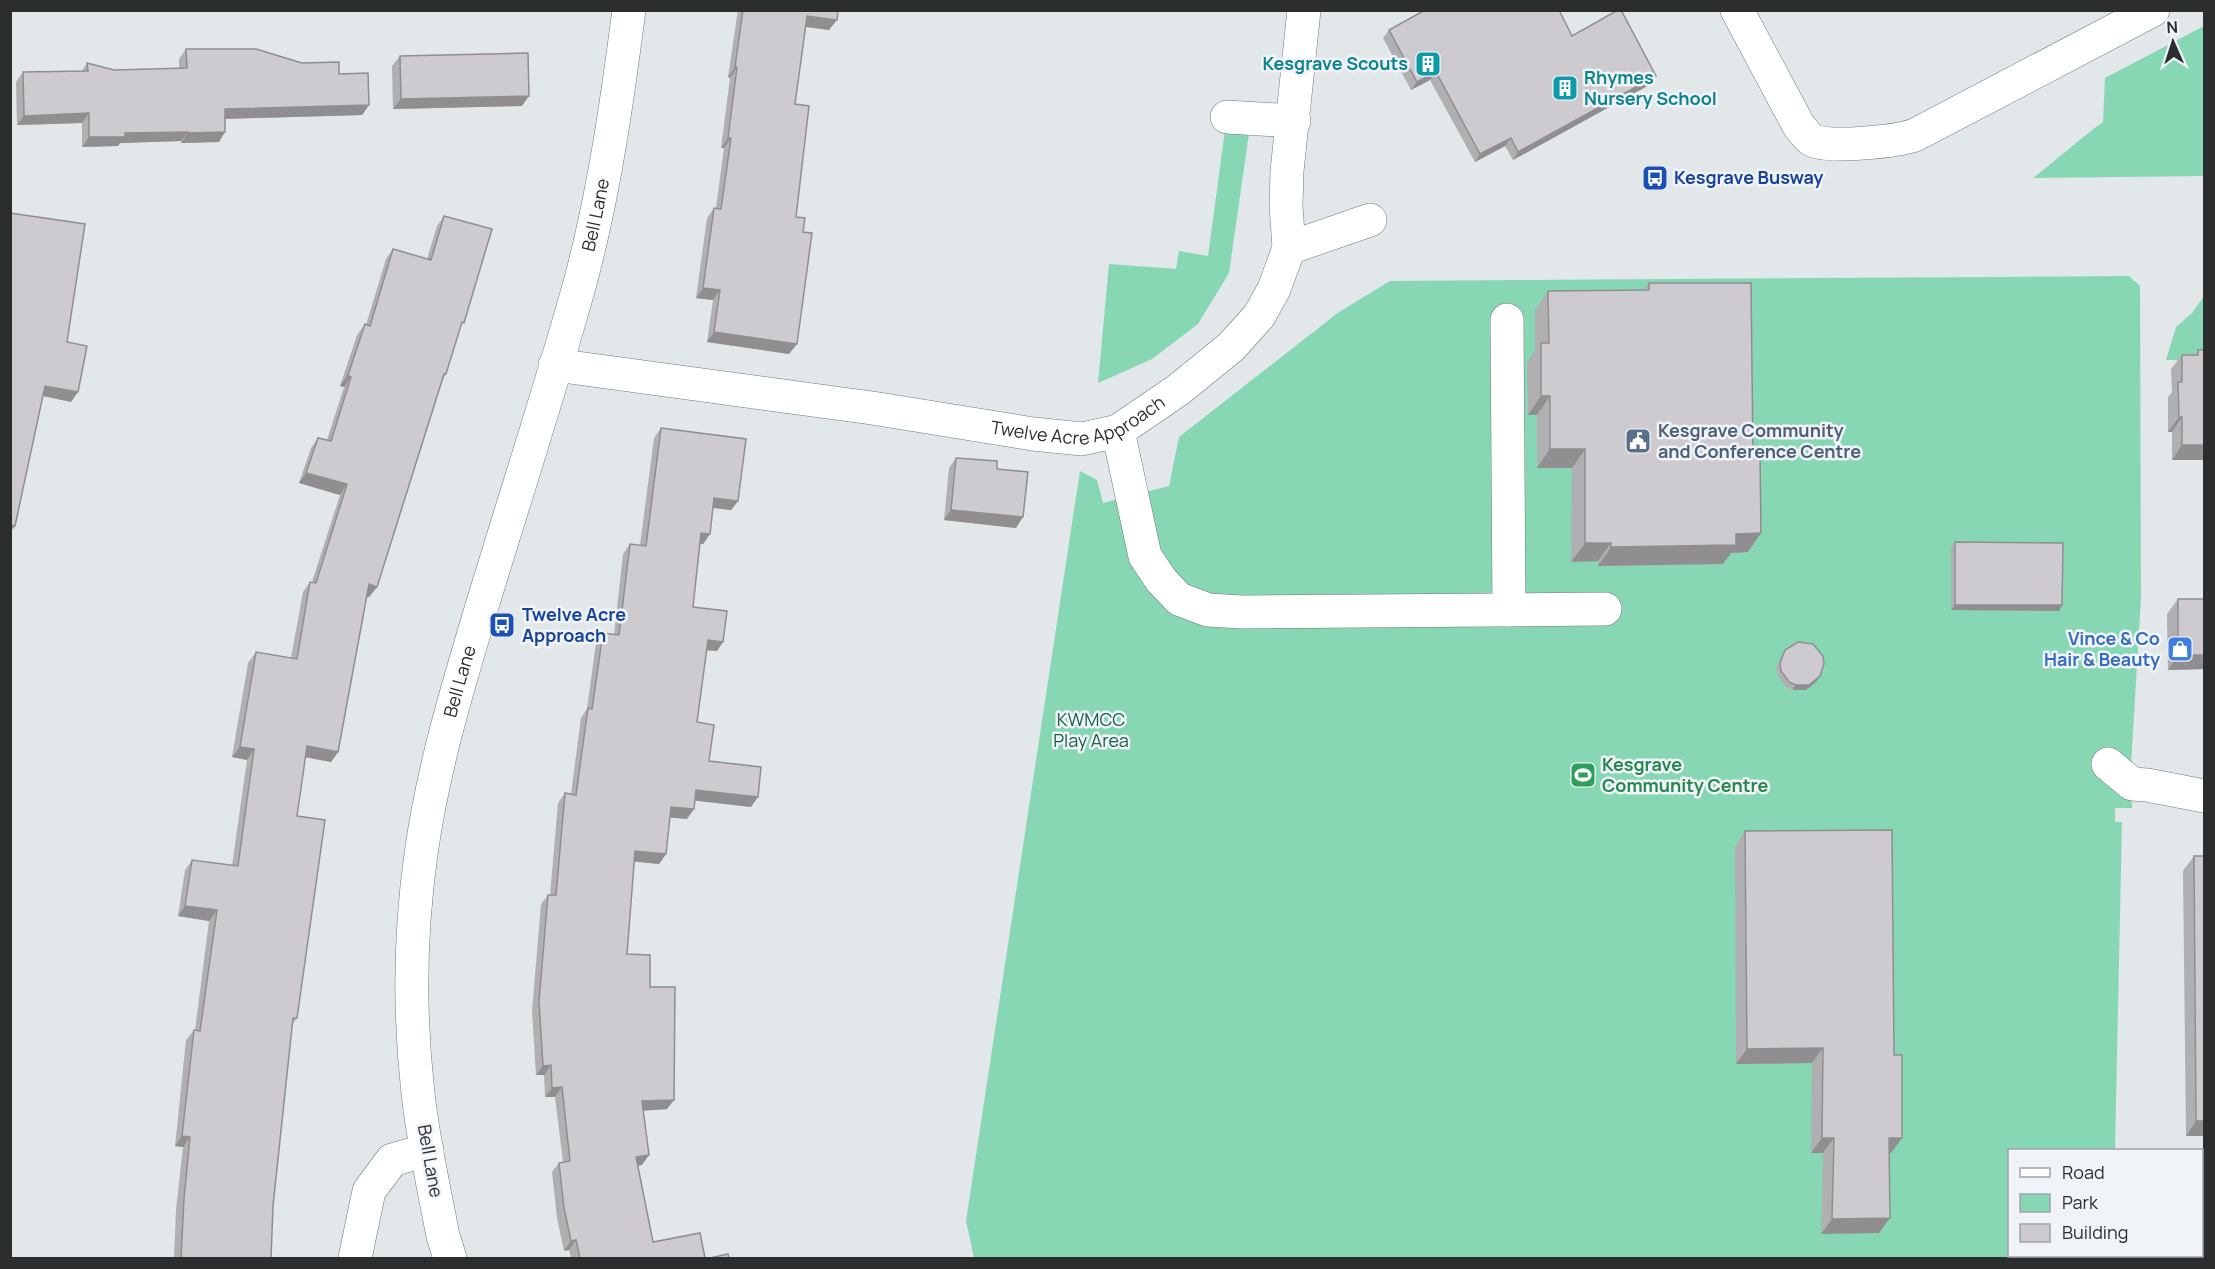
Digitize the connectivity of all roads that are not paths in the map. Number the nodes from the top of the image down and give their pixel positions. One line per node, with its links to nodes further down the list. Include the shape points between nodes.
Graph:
1 (629, 10): 10 (street, Bell Lane, via 601,196)
2 (1304, 10): 6 (street, Twelve Acre Approach)
3 (1737, 10): 4 (street, via 1799,126 1812,140 1827,143 1889,141 1915,135)
4 (2153, 10)
5 (1227, 117): 6 (street)
6 (1294, 121): 8 (street, Twelve Acre Approach, via 1287,171)
7 (1370, 220): 8 (street)
8 (1289, 248): 11 (street, Twelve Acre Approach, via 1274,289 1246,332 1178,390)
9 (1507, 320): 13 (street)
10 (555, 365): 11 (street, Twelve Acre Approach, via 1033,434 1082,439); 16 (street, Bell Lane, via 450,712 424,832 412,975 418,1093)
11 (1118, 431): 13 (street, via 1145,556 1179,599 1208,610 1242,612)
12 (1605, 609): 13 (street)
13 (1509, 610)
14 (2108, 764): 15 (street, via 2132,784)
15 (2205, 796)
16 (427, 1150): 17 (street, via 392,1160 369,1191); 18 (street, Bell Lane)
17 (355, 1258)
18 (450, 1258)

